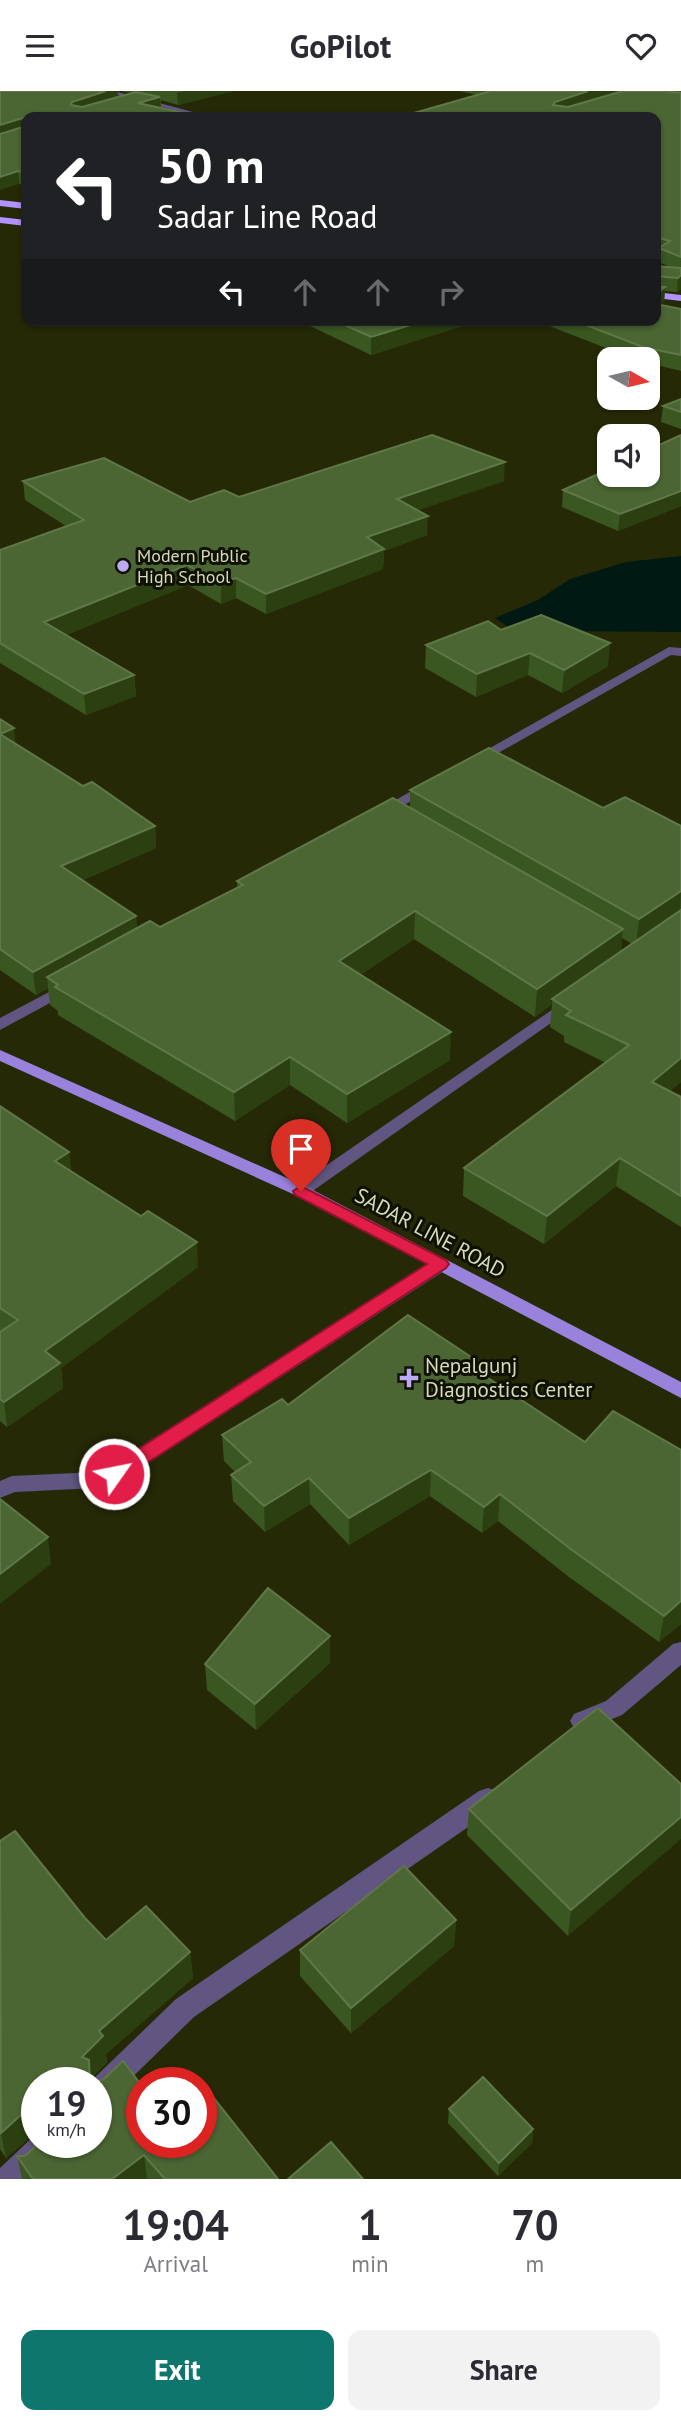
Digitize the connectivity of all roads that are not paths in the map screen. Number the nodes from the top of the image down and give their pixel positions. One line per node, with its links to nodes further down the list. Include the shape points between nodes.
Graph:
1 (105, 91): 2 (street)
2 (136, 98): 3 (street); 4 (street)
3 (113, 106)
4 (189, 112)
5 (0, 203): 6 (highway)
6 (21, 205)
7 (0, 220): 8 (highway)
8 (21, 222)
9 (661, 296): 10 (highway)
10 (681, 298)
11 (681, 652): 12 (street, via 669,651)
12 (384, 815)
13 (84, 978): 15 (street)
14 (581, 995): 17 (street)
15 (0, 1025)
16 (0, 1055): 17 (main road, SADAR LINE ROAD)
17 (301, 1191): 18 (main road, SADAR LINE ROAD)
18 (440, 1264): 19 (main road, SADAR LINE ROAD); 20 (street, via 114,1474 97,1480 12,1484)
19 (681, 1391)
20 (0, 1490)
21 (681, 1651): 22 (street, via 614,1708 581,1721)
22 (563, 1736)
23 (504, 1786): 24 (street, via 185,2008)
24 (112, 2079)
25 (31, 2158): 26 (street)
26 (9, 2179)

